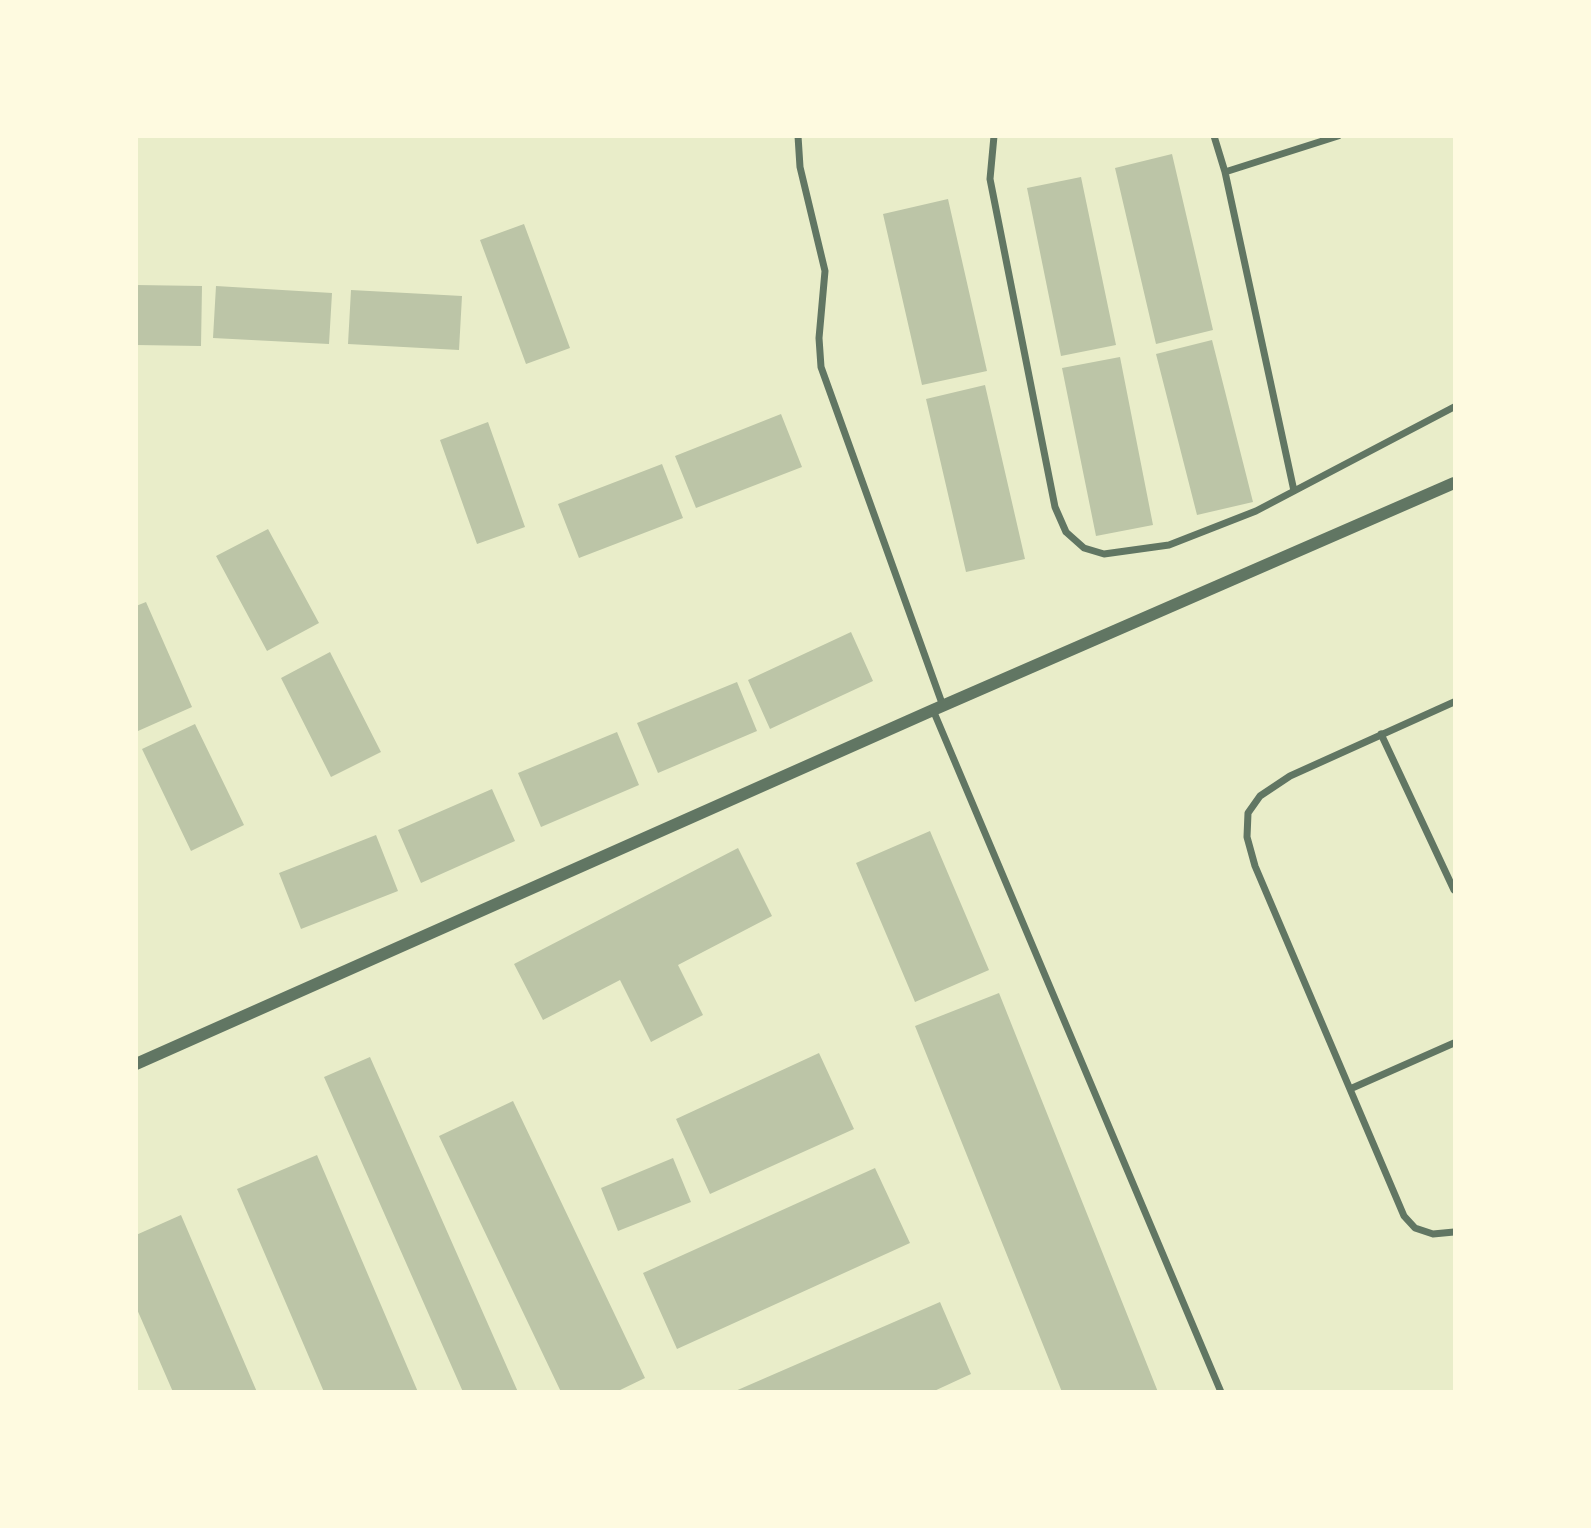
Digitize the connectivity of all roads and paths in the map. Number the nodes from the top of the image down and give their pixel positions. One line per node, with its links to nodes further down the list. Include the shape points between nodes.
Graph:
1 (798, 136): 10 (street, via 800,167 825,271 821,367)
2 (994, 136): 8 (street, via 990,179 1055,508 1066,532 1084,548 1104,554 1169,545)
3 (1214, 136): 5 (street)
4 (1338, 136): 5 (street)
5 (1224, 172): 8 (street)
6 (1454, 407): 8 (street)
7 (1454, 483): 10 (street)
8 (1294, 491)
9 (1454, 702): 11 (street)
10 (938, 708): 14 (street); 17 (street)
11 (1381, 734): 12 (street); 15 (street, via 1290,776 1260,796 1248,813 1247,838 1255,866)
12 (1454, 890)
13 (1454, 1043): 15 (street)
14 (136, 1064)
15 (1350, 1088): 16 (street, via 1404,1216 1415,1228 1433,1234)
16 (1454, 1232)
17 (1221, 1391)

